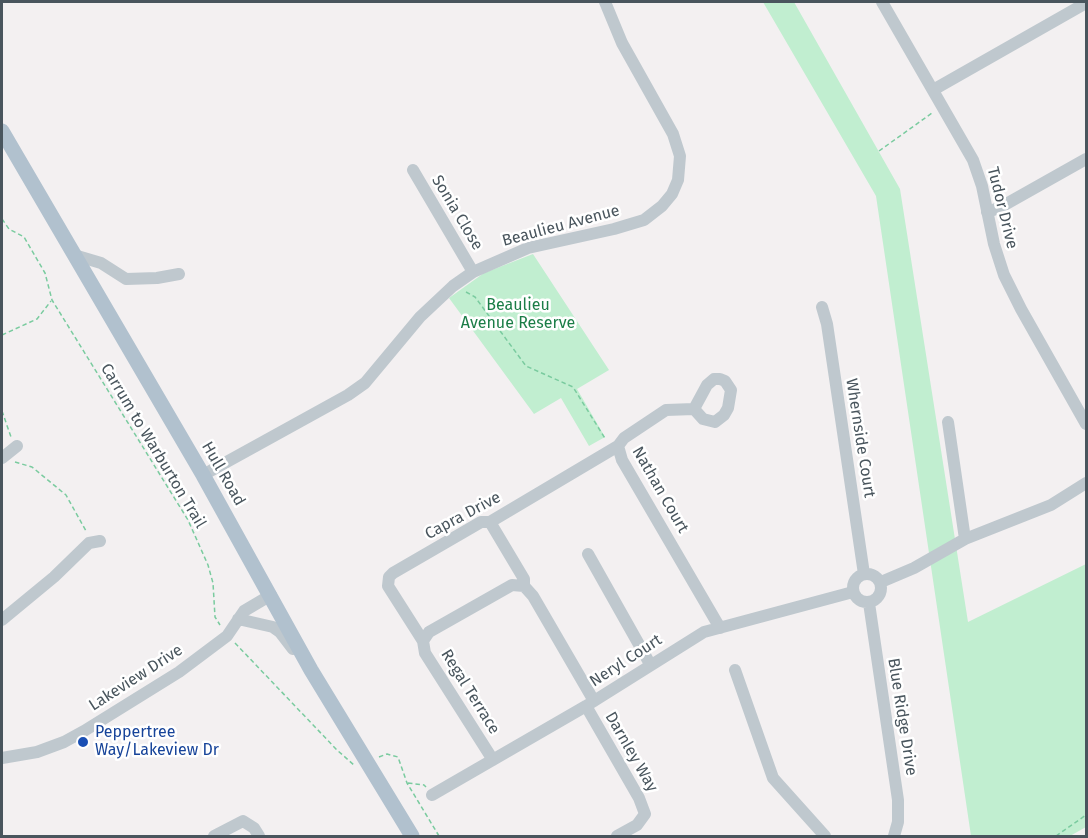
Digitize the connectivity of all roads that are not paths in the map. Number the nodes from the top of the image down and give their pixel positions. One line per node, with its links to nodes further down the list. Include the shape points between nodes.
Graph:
1 (605, 2): 10 (street, Beaulieu Avenue, via 622,43 673,134 680,156 672,194 644,220 528,248)
2 (882, 2): 4 (street, Tudor Drive)
3 (1086, 3): 4 (street)
4 (933, 90): 8 (street, Tudor Drive, via 973,160)
5 (2, 131): 9 (main road, Hull Road)
6 (1086, 159): 8 (street)
7 (413, 170): 10 (street, Sonia Close)
8 (987, 212): 15 (street, Tudor Drive, via 1004,276)
9 (74, 255): 11 (street, via 101,263 126,279); 17 (main road, Hull Road)
10 (473, 272): 17 (street, Beaulieu Avenue, via 420,317 365,383)
11 (179, 274)
12 (822, 307): 23 (street, Whernside Court)
13 (694, 409): 16 (street, Nathan Court, via 666,410)
14 (948, 422): 20 (street)
15 (1086, 424)
16 (618, 446): 19 (street, Capra Drive); 31 (street, Nathan Court, via 622,460)
17 (203, 475): 27 (main road, Hull Road)
18 (1086, 483): 20 (street, via 1051,505)
19 (490, 522): 25 (street, via 524,579); 32 (street, Capra Drive, via 481,522 389,576 388,586)
20 (965, 539): 24 (street)
21 (95, 542): 30 (street)
22 (588, 554): 33 (street)
23 (864, 574): 24 (street); 26 (street, via 855,580)
24 (881, 582): 28 (street, via 880,596)
25 (524, 586): 32 (street, Regal Terrace, via 512,585 429,632); 36 (street, via 539,605)
26 (853, 592): 28 (street, via 856,598); 31 (street, Neryl Court)
27 (271, 595): 29 (street, Lakeview Drive); 34 (main road, Hull Road)
28 (869, 603): 45 (street, Blue Ridge Drive, via 898,800)
29 (238, 619): 34 (street, via 280,632); 37 (street, Lakeview Drive, via 227,636 179,672 64,742)
30 (2, 620)
31 (720, 628): 33 (street, Neryl Court, via 704,632)
32 (423, 641): 38 (street, Regal Terrace, via 425,652)
33 (650, 664): 36 (street, Neryl Court)
34 (311, 670): 42 (main road, Hull Road)
35 (735, 670): 44 (street, via 773,778)
36 (590, 704): 38 (street, Neryl Court); 43 (street, Darnley Way, via 645,814 637,825)
37 (2, 758)
38 (493, 759): 39 (street, Neryl Court)
39 (432, 795)
40 (214, 837): 41 (street, via 243,821)
41 (259, 837)
42 (412, 837)
43 (617, 837)
44 (825, 837)
45 (894, 837)

